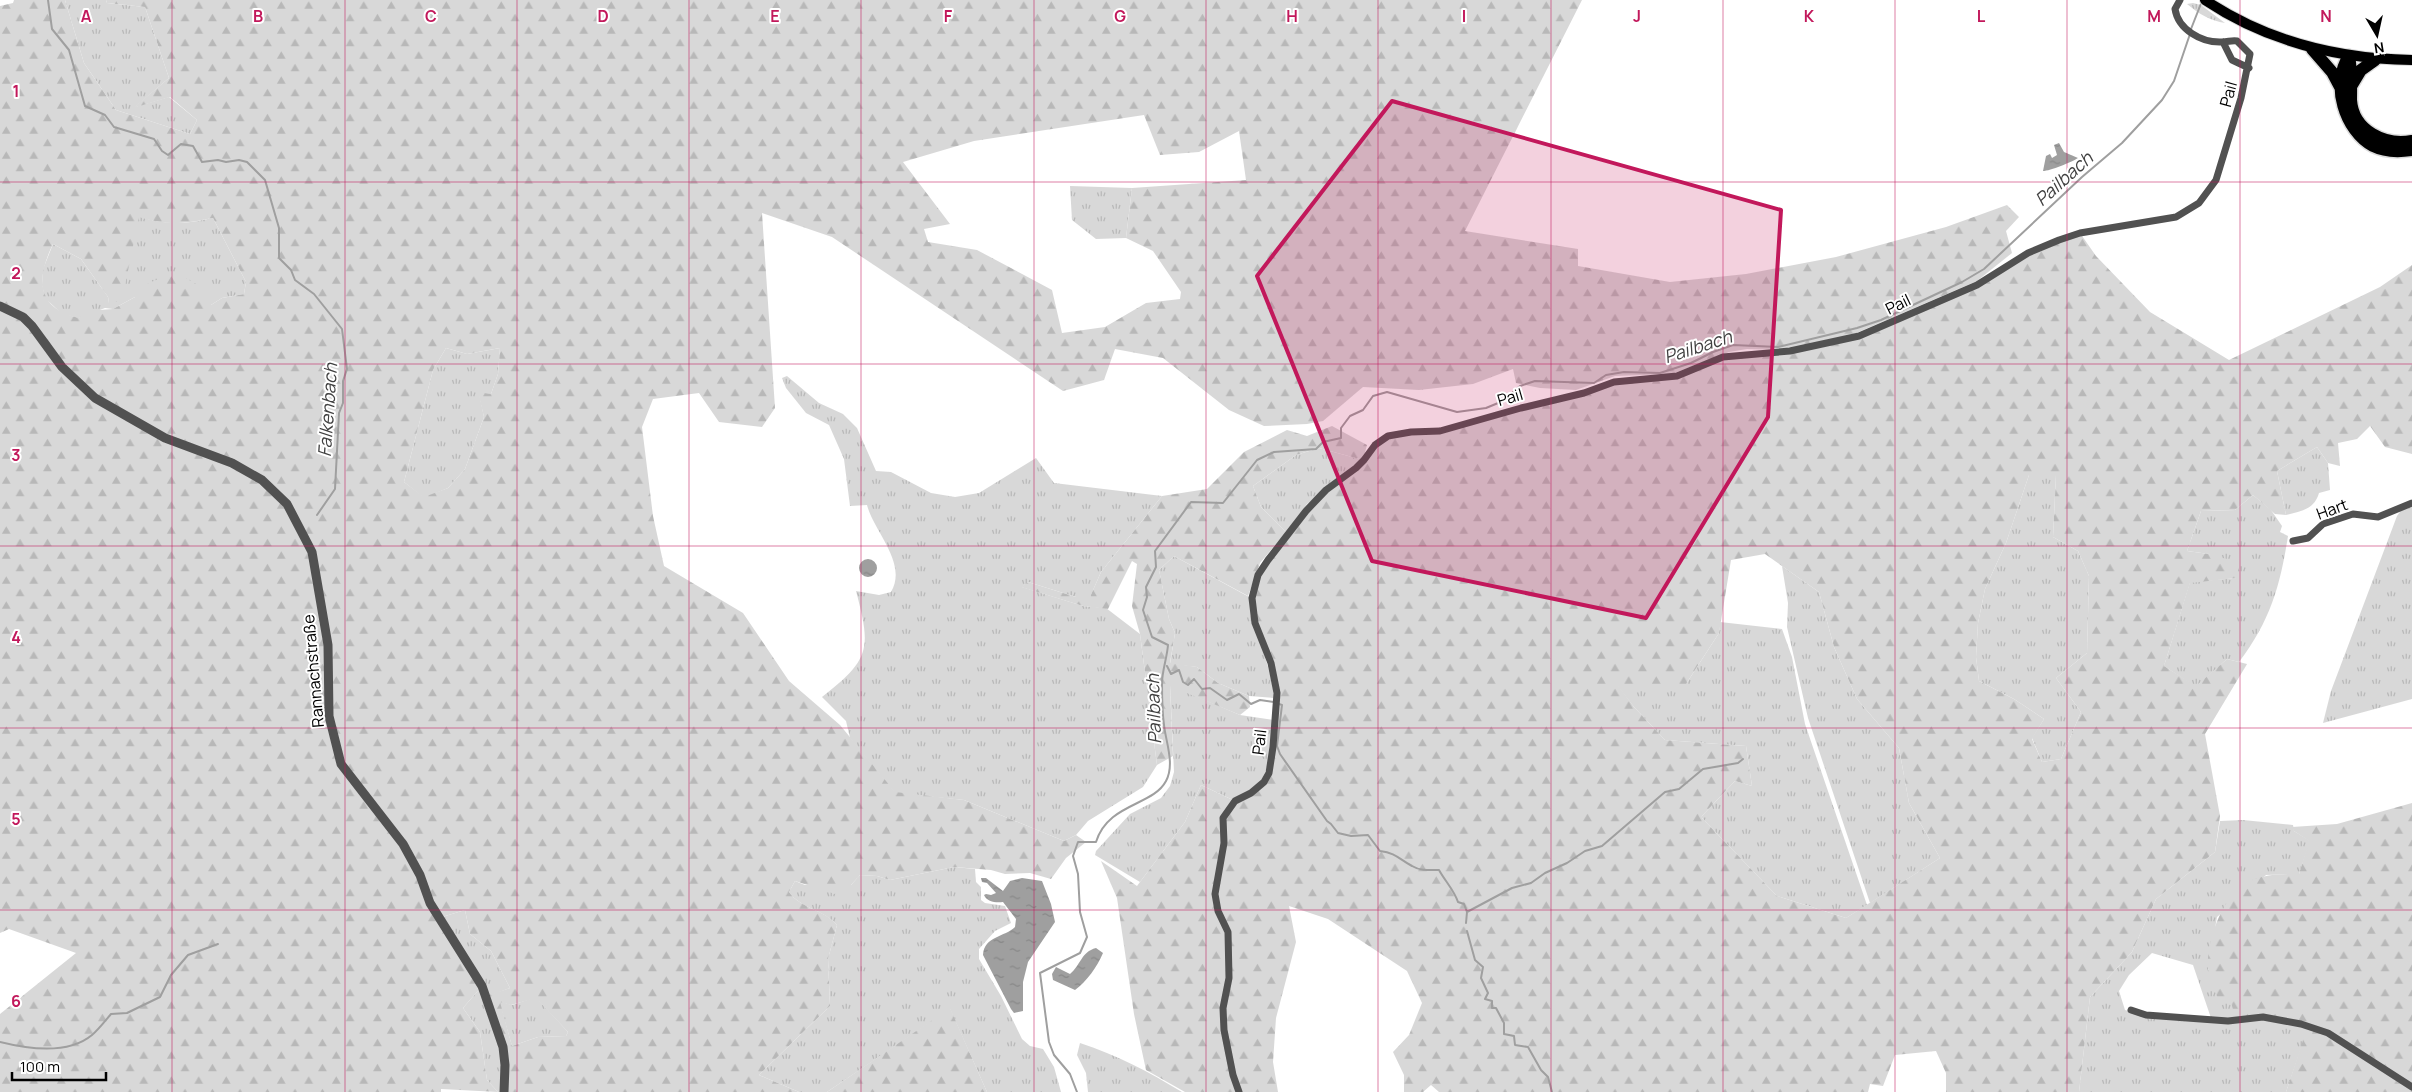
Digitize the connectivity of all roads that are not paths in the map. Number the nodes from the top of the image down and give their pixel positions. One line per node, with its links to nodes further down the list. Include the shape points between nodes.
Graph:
1 (2180, 0): 3 (street, Pail, via 2175,9 2176,17 2184,28 2200,37)
2 (2205, 0): 4 (main road, via 2254,28)
3 (2223, 42): 8 (street, Pail, via 2232,60); 8 (street, Pail, via 2237,41 2247,49)
4 (2312, 49): 5 (main road); 9 (highway)
5 (2349, 56): 6 (main road); 9 (highway)
6 (2375, 60): 7 (main road); 9 (highway)
7 (2412, 60)
8 (2249, 68): 18 (street, Pail, via 2216,180 2199,203 2176,216 2080,233 2059,240 2028,253 1977,286 1860,336 1790,351 1723,357 1677,376 1614,382 1440,431 1388,436 1326,490 1268,560 1258,575 1252,598 1255,622 1271,663 1277,692 1274,747 1264,782 1235,801 1223,818 1224,843 1215,894 1218,911 1228,932 1229,978 1223,1008 1224,1030)
9 (2346, 87): 10 (highway, via 2356,118 2369,132 2386,141 2401,143); 11 (highway, via 2345,112 2362,137 2376,147 2398,152)
10 (2412, 140)
11 (2412, 150)
12 (0, 306): 17 (street, Rannachstraße, via 23,317 62,367 95,398 165,438 232,463 262,480 287,504 312,552 328,645 329,716 341,764 403,844 434,909 482,986 503,1048)
13 (2412, 503): 14 (street, Hart, via 2378,516 2353,514 2323,524 2308,538)
14 (2293, 541)
15 (2131, 1010): 16 (street, via 2146,1016 2228,1021 2263,1017 2301,1024 2328,1033)
16 (2412, 1087)
17 (504, 1092)
18 (1239, 1092)

